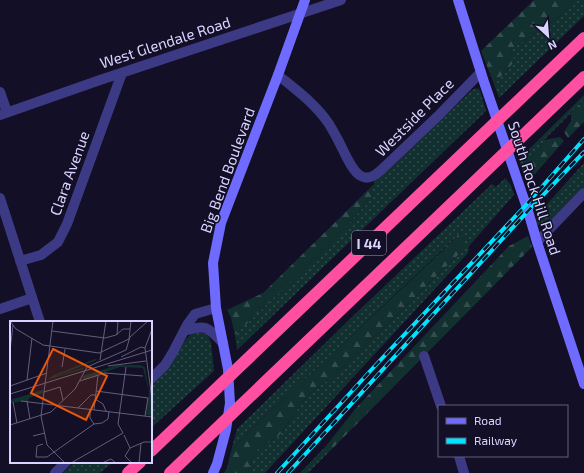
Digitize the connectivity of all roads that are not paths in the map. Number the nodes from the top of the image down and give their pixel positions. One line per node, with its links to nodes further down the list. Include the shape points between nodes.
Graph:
1 (304, 0): 4 (main road, Big Bend Boulevard)
2 (341, 0): 4 (street, West Glendale Road)
3 (458, 0): 6 (main road, South Rock Hill Road)
4 (299, 14): 7 (street, West Glendale Road); 8 (main road, Big Bend Boulevard)
5 (584, 38): 27 (highway, I 44)
6 (480, 72): 8 (street, Westside Place, via 380,171 366,178 352,167 318,110); 15 (main road, South Rock Hill Road)
7 (122, 73): 11 (street, West Glendale Road); 16 (street, Clara Avenue, via 67,224 58,242 41,255)
8 (278, 75): 18 (main road, Big Bend Boulevard, via 221,223 213,263)
9 (584, 77): 33 (highway, I 44)
10 (0, 92): 11 (street)
11 (4, 113)
12 (584, 193): 15 (street)
13 (0, 198): 14 (street)
14 (3, 217): 16 (street)
15 (537, 242): 25 (main road, South Rock Hill Road)
16 (20, 261): 17 (street)
17 (32, 298): 19 (street); 20 (street)
18 (216, 308): 21 (street, via 195,314); 22 (main road, Big Bend Boulevard)
19 (0, 309)
20 (40, 321)
21 (184, 331): 22 (street, via 204,327); 24 (street, via 165,365)
22 (223, 339): 34 (main road, Big Bend Boulevard, via 230,403 226,430)
23 (424, 356): 26 (street)
24 (152, 378)
25 (584, 384)
26 (441, 405)
27 (152, 450)
28 (458, 457): 35 (street)
29 (65, 463): 31 (street)
30 (139, 463): 32 (highway)
31 (55, 473)
32 (128, 473)
33 (170, 473)
34 (213, 473)
35 (464, 473)

